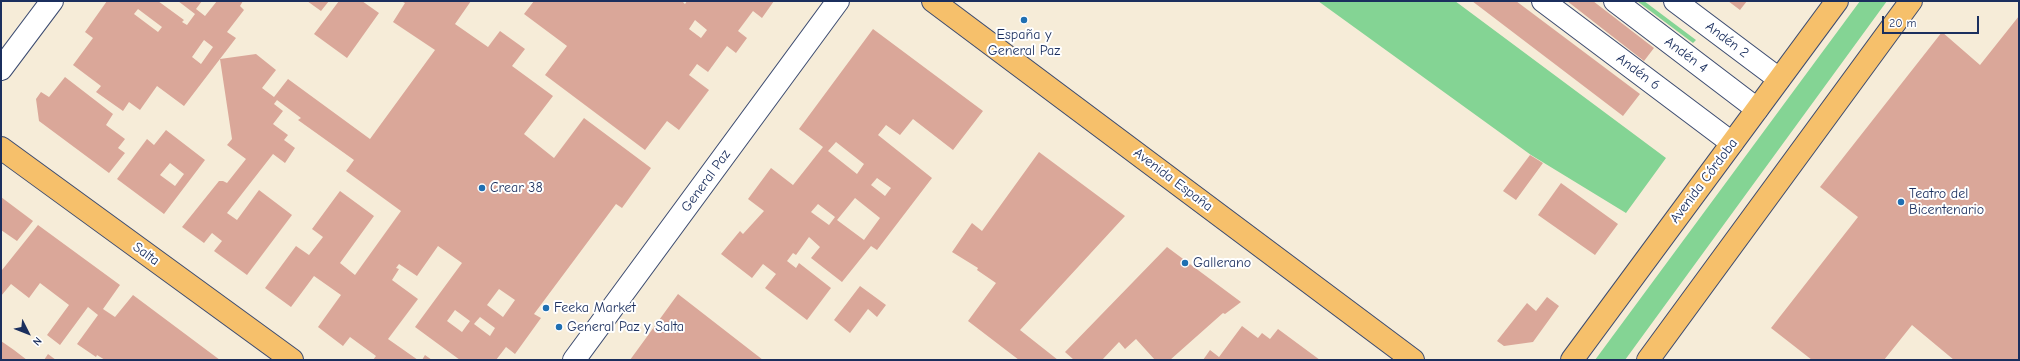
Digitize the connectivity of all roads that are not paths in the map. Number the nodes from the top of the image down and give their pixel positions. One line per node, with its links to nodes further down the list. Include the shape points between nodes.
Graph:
1 (52, 1): 9 (street)
2 (838, 1): 15 (street, General Paz)
3 (933, 1): 16 (main road, Avenida España)
4 (1544, 1): 12 (street, Andén 6)
5 (1615, 1): 11 (street, Andén 4)
6 (1675, 1): 10 (street, Andén 2)
7 (1837, 1): 10 (main road, Avenida Córdoba)
8 (1911, 1): 18 (main road)
9 (1, 69)
10 (1779, 79): 11 (main road, Avenida Córdoba)
11 (1757, 109): 12 (main road, Avenida Córdoba)
12 (1732, 143): 17 (main road, Avenida Córdoba)
13 (1, 148): 14 (main road, Salta)
14 (292, 360)
15 (574, 360)
16 (1413, 360)
17 (1572, 360)
18 (1648, 360)

